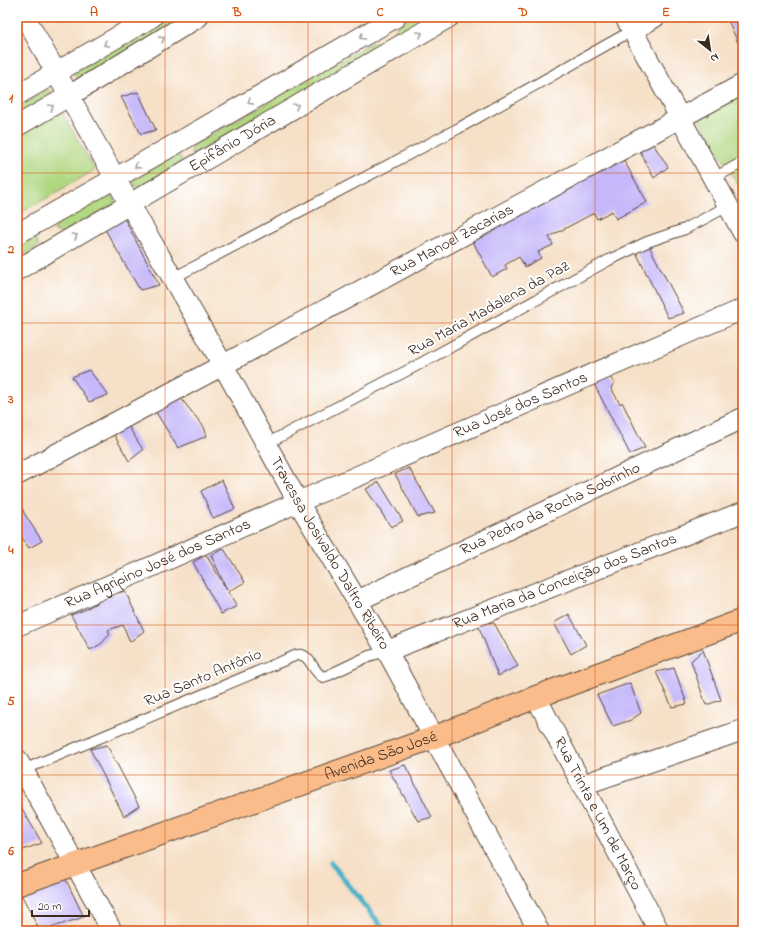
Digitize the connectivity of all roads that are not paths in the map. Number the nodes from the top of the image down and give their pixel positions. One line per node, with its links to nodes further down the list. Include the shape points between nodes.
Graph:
1 (25, 17): 9 (street, Travessa Josivaldo Daltro Ribeiro)
2 (152, 17): 9 (street, one-way to 9)
3 (198, 17): 12 (street, one-way to 3)
4 (449, 17): 8 (street, Epifânio Dória, one-way to 4)
5 (655, 17): 7 (street)
6 (389, 21): 8 (street); 15 (street, Epifânio Dória, one-way to 15)
7 (629, 24): 13 (street); 27 (lane, via 460,128)
8 (394, 49): 17 (street, Epifânio Dória, one-way to 8)
9 (56, 72): 11 (street); 12 (street, Travessa Josivaldo Daltro Ribeiro)
10 (743, 84): 13 (street, Rua Manoel Zacarias)
11 (17, 95)
12 (69, 96): 14 (street, one-way to 12); 18 (street, Travessa Josivaldo Daltro Ribeiro)
13 (680, 118): 19 (street); 29 (street, Rua Manoel Zacarias)
14 (17, 126)
15 (179, 142): 17 (street); 18 (street, Epifânio Dória, one-way to 18)
16 (743, 162): 19 (lane)
17 (193, 167): 20 (street, Epifânio Dória)
18 (115, 178): 20 (street, Travessa Josivaldo Daltro Ribeiro); 22 (street, Epifânio Dória)
19 (714, 178): 21 (street)
20 (129, 203): 25 (street, Epifânio Dória, one-way to 20); 27 (street, Travessa Josivaldo Daltro Ribeiro)
21 (728, 206): 23 (street); 31 (lane, Rua Maria Madalena da Paz, via 685,229 647,242 609,260 416,366)
22 (40, 221): 24 (street, Epifânio Dória); 25 (street)
23 (743, 233)
24 (17, 234)
25 (54, 248): 26 (street, Epifânio Dória)
26 (17, 270)
27 (173, 278): 29 (street, Travessa Josivaldo Daltro Ribeiro)
28 (743, 309): 33 (street, Rua José dos Santos)
29 (223, 365): 31 (street, Travessa Josivaldo Daltro Ribeiro); 32 (street, Rua Manoel Zacarias)
30 (743, 418): 35 (street, Rua Pedro da Rocha Sobrinho)
31 (266, 444): 33 (street, Travessa Josivaldo Daltro Ribeiro)
32 (17, 475)
33 (298, 502): 35 (street, Travessa Josivaldo Daltro Ribeiro); 37 (street, Rua Agripino José dos Santos)
34 (743, 512): 38 (street, Rua Maria da Conceição dos Santos)
35 (357, 601): 38 (street, Travessa Josivaldo Daltro Ribeiro)
36 (743, 620): 39 (main road, Avenida São José)
37 (17, 626)
38 (387, 651): 41 (street, Travessa Josivaldo Daltro Ribeiro); 42 (lane, Rua Santo Antônio, via 369,656 323,677 306,657 297,654)
39 (536, 697): 41 (main road, Avenida São José); 43 (street, Rua Trinta e Um de Março)
40 (743, 730): 43 (street)
41 (435, 737): 44 (main road, Avenida São José); 47 (street, Travessa Josivaldo Daltro Ribeiro)
42 (20, 764): 44 (street)
43 (582, 785): 48 (street, Rua Trinta e Um de Março)
44 (75, 865): 45 (main road, Avenida São José); 46 (street)
45 (17, 885)
46 (112, 931)
47 (540, 931)
48 (659, 931)

